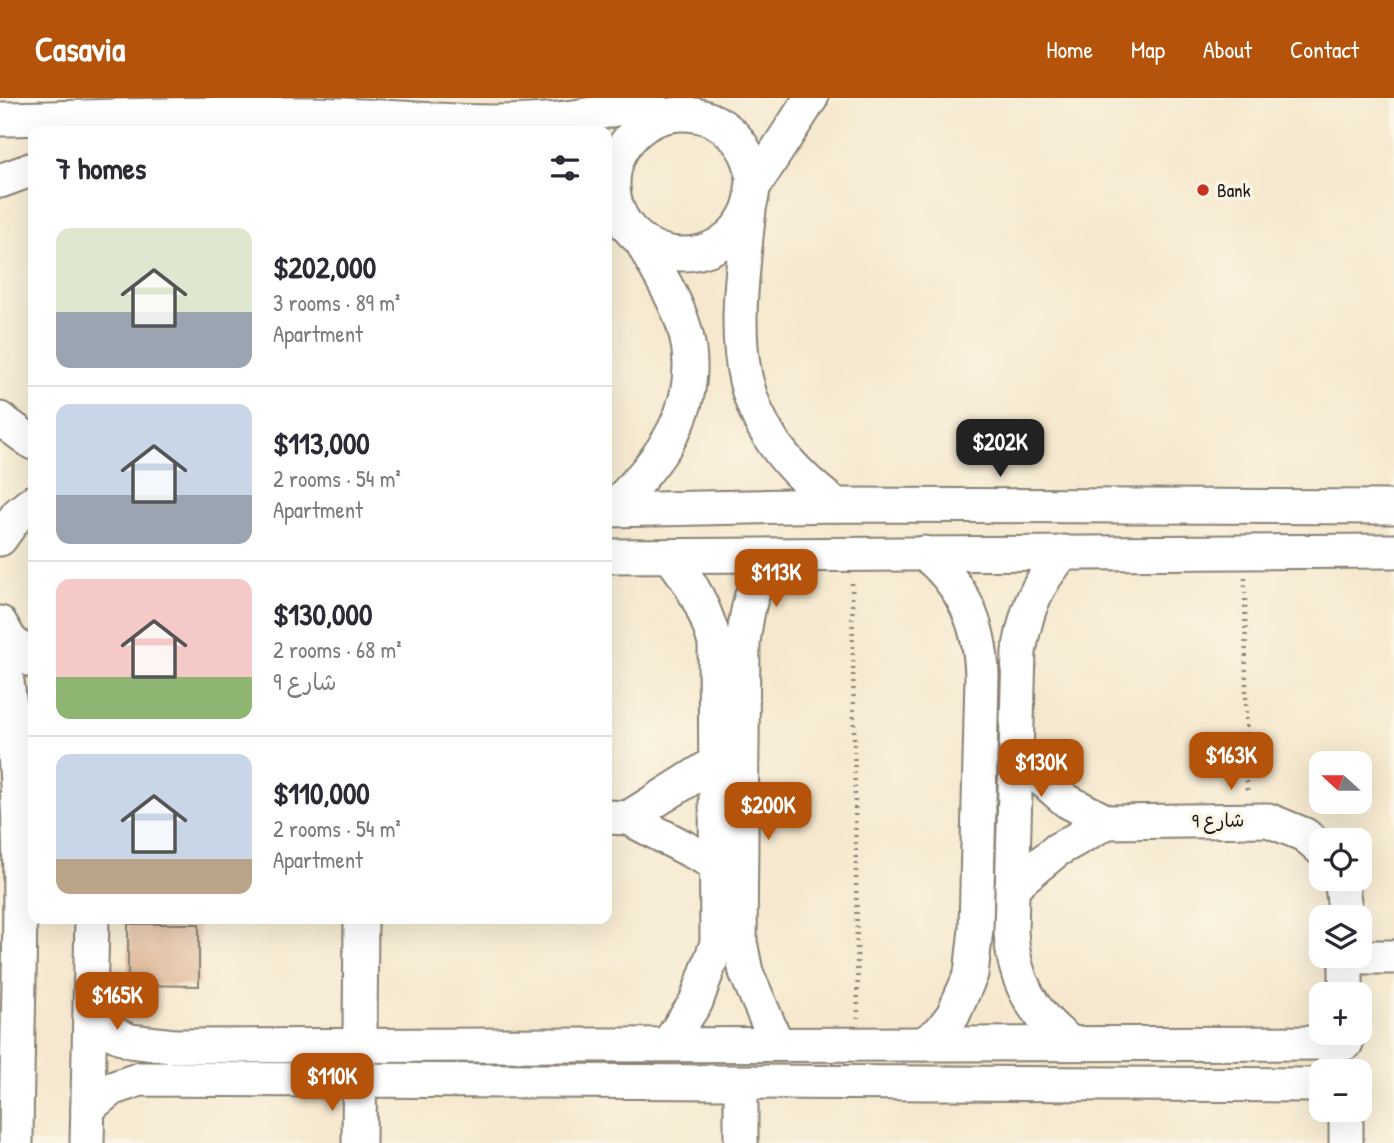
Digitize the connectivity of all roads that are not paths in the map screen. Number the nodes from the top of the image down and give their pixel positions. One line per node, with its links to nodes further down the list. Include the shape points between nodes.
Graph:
1 (650, 98): 6 (street)
2 (811, 98): 13 (street)
3 (312, 106): 5 (street); 7 (street)
4 (701, 106): 10 (street); 13 (street, via 744,150 751,169)
5 (435, 108): 6 (street, via 530,120)
6 (574, 115): 9 (street)
7 (113, 116): 8 (street)
8 (0, 119)
9 (596, 126)
10 (614, 135): 14 (street, via 614,197)
11 (28, 171): 12 (street)
12 (0, 181)
13 (751, 197): 14 (street, via 731,233 704,251 660,250); 17 (street, via 740,345 750,402 778,452)
14 (623, 222): 19 (street, via 684,325 690,376 686,402 666,448)
15 (0, 419): 16 (street)
16 (28, 439)
17 (836, 505): 21 (street); 22 (street)
18 (28, 506): 23 (street)
19 (612, 506)
20 (1394, 508): 21 (street)
21 (1307, 509): 24 (street)
22 (612, 510)
23 (0, 539)
24 (1308, 550): 25 (street); 28 (street)
25 (1064, 552): 26 (street); 36 (street, via 1041,578 1031,602)
26 (924, 553): 27 (street); 35 (street, via 946,570 966,604 979,642)
27 (779, 555): 30 (street); 33 (street, via 767,564)
28 (1387, 555)
29 (612, 556): 30 (street)
30 (670, 556): 33 (street)
31 (0, 623): 34 (street)
32 (0, 638): 63 (street, via 18,797)
33 (729, 643): 38 (street); 48 (street)
34 (28, 656)
35 (982, 676): 36 (street); 46 (street)
36 (1017, 677): 37 (street)
37 (1015, 756): 40 (street, شارع 9, via 1067,801); 43 (street)
38 (717, 762): 39 (street); 42 (street)
39 (618, 817): 42 (street)
40 (1107, 822): 41 (street, شارع 9, via 1247,819 1287,825); 43 (street, شارع 9, via 1057,850)
41 (1309, 838)
42 (716, 864): 48 (street)
43 (1012, 887): 47 (street)
44 (92, 924): 51 (street)
45 (361, 924): 56 (street)
46 (976, 929): 47 (street); 55 (street, via 964,995 940,1032)
47 (1011, 931): 52 (street, via 1015,969 1031,1004)
48 (729, 942): 53 (street); 57 (street)
49 (1372, 957): 50 (street)
50 (1394, 957)
51 (90, 1023): 56 (street, via 130,1041 152,1045); 64 (street)
52 (1071, 1043): 55 (street); 58 (street)
53 (777, 1044): 54 (street); 57 (street)
54 (858, 1044): 55 (street); 61 (street)
55 (923, 1044)
56 (358, 1045): 57 (street); 59 (street)
57 (668, 1045)
58 (1346, 1049)
59 (359, 1082): 60 (street); 64 (street, via 140,1080 111,1089); 68 (street)
60 (741, 1083): 61 (street); 69 (street)
61 (861, 1083): 62 (street)
62 (1309, 1085)
63 (8, 1095): 66 (street)
64 (88, 1108): 67 (street)
65 (1346, 1122): 70 (street)
66 (16, 1143)
67 (87, 1143)
68 (359, 1143)
69 (741, 1143)
70 (1346, 1143)

